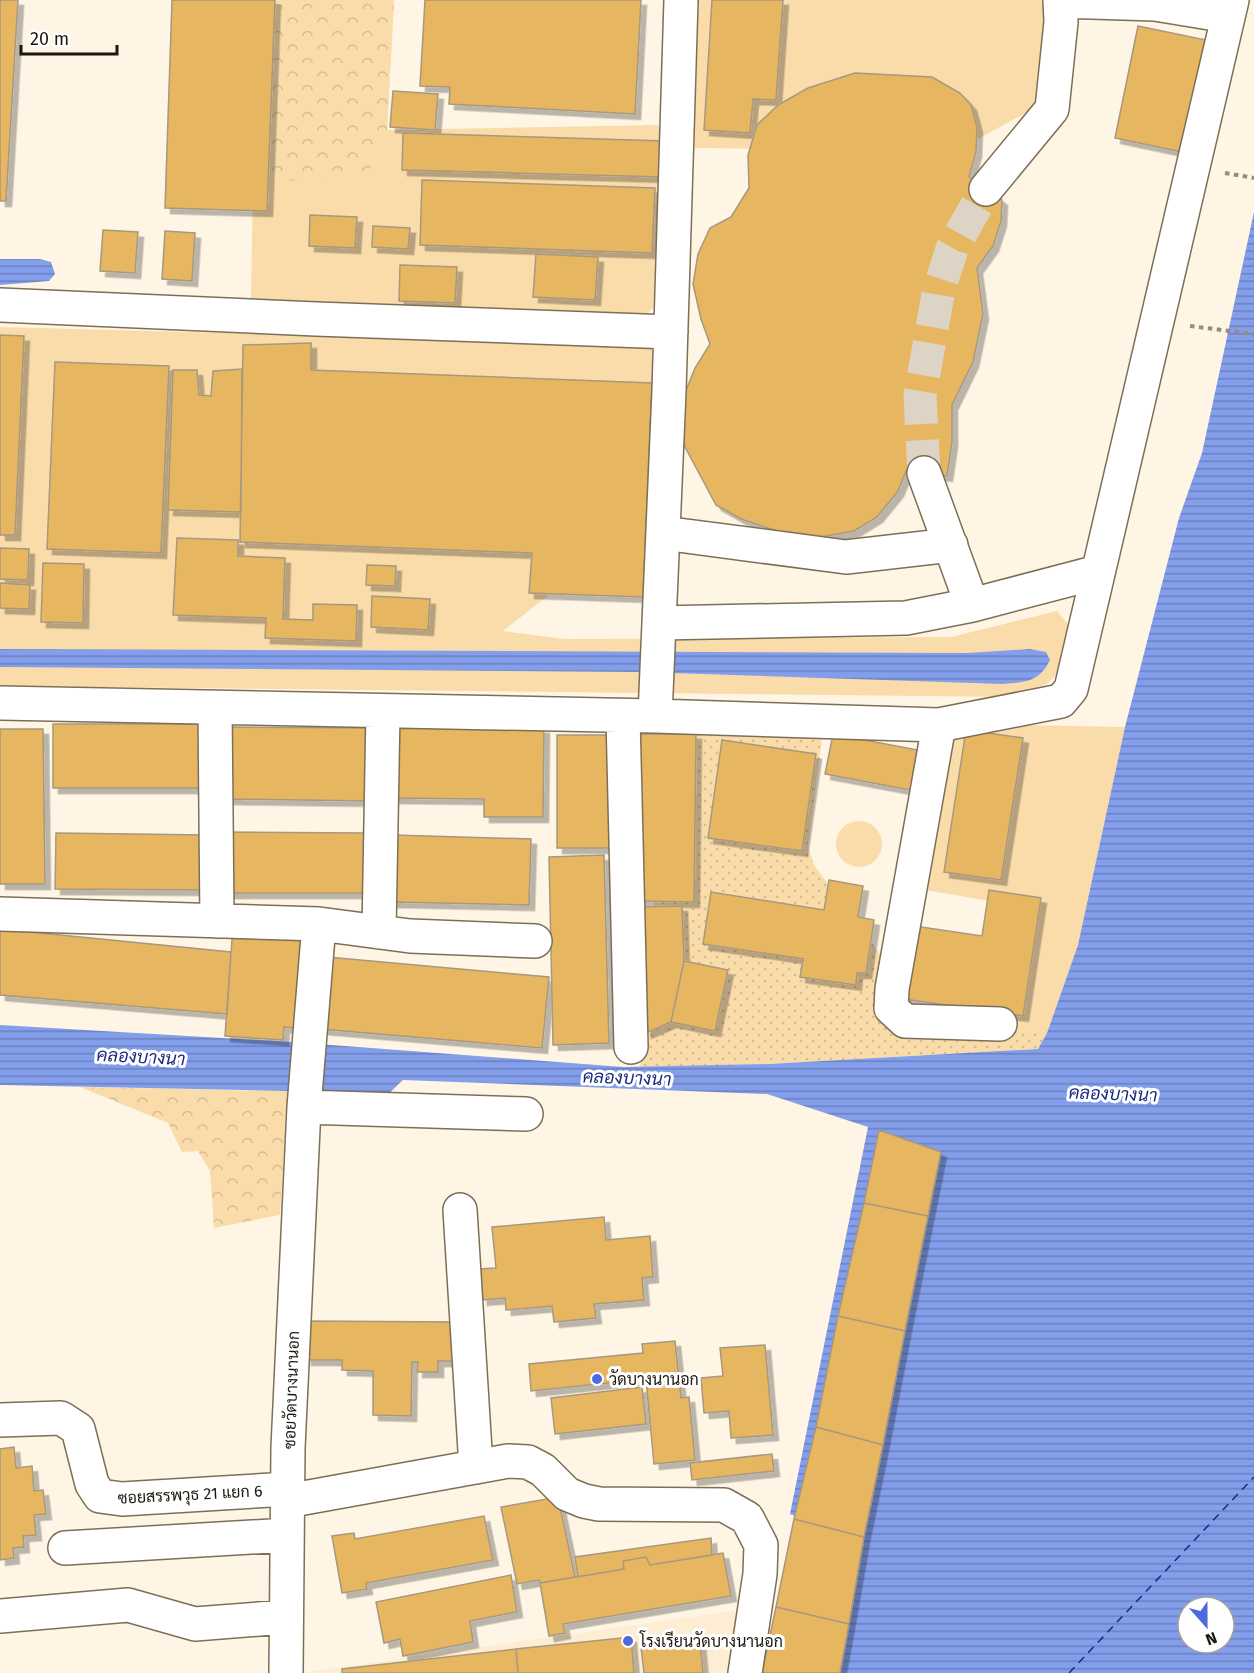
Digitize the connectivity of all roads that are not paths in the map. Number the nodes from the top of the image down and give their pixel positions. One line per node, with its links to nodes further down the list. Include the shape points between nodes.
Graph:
1 (681, 0): 6 (street)
2 (1060, 0): 3 (street); 4 (street, via 1052,109)
3 (1230, 8): 10 (street)
4 (986, 189)
5 (0, 305): 6 (street)
6 (671, 332): 8 (street)
7 (924, 473): 9 (street)
8 (663, 533): 9 (street, via 846,557); 12 (street)
9 (951, 545): 11 (street)
10 (1098, 572): 11 (street); 17 (street, via 1071,689 1061,701)
11 (972, 605): 12 (street, via 906,618)
12 (658, 634): 16 (street, via 656,680)
13 (0, 703): 14 (street)
14 (215, 708): 15 (street); 19 (street)
15 (383, 712): 16 (street); 21 (street)
16 (639, 717): 17 (street); 24 (street)
17 (939, 724): 23 (street, via 891,1008 905,1021)
18 (0, 914): 19 (street)
19 (217, 921): 20 (street)
20 (319, 924): 21 (street); 25 (street, ซอยวัดบางนานอก)
21 (379, 932): 22 (street)
22 (536, 941)
23 (1000, 1024)
24 (632, 1047)
25 (304, 1102): 26 (street); 30 (street, ซอยวัดบางนานอก)
26 (526, 1114)
27 (460, 1210): 29 (street)
28 (0, 1420): 30 (street, ซอยสรรพวุธ 21 แยก 6, via 61,1419 78,1429 92,1484 100,1496 122,1499)
29 (476, 1467): 30 (street); 36 (street, via 528,1462 543,1470 567,1494 584,1501 724,1505 747,1518 761,1545)
30 (287, 1495): 31 (street, ซอยวัดบางนานอก)
31 (287, 1534): 32 (street); 34 (street, ซอยวัดบางนานอก)
32 (64, 1548)
33 (0, 1616): 34 (street, via 128,1605 195,1624)
34 (285, 1617): 35 (street, ซอยวัดบางนานอก)
35 (286, 1673)
36 (745, 1673)

